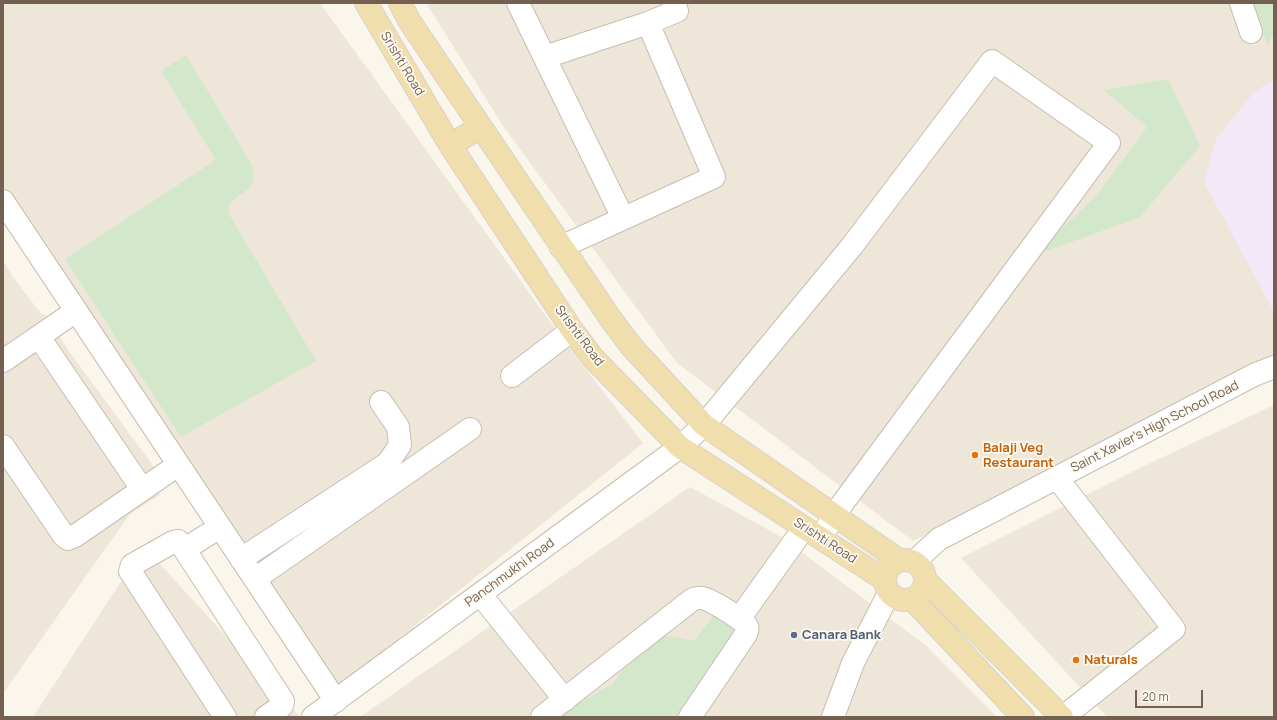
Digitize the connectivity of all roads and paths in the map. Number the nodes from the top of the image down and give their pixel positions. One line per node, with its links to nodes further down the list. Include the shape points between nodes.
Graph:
1 (366, 3): 10 (main road, Srishti Road)
2 (400, 3): 9 (main road, Srishti Road, via 410,22)
3 (518, 3): 8 (street)
4 (674, 3): 6 (street, via 677,11)
5 (1241, 3): 7 (street)
6 (648, 23): 8 (street); 12 (street, via 714,177)
7 (1251, 32)
8 (544, 57): 12 (street)
9 (481, 127): 10 (main road); 13 (main road, Srishti Road)
10 (450, 145): 15 (main road, Srishti Road)
11 (3, 201): 14 (street)
12 (623, 218): 13 (street)
13 (562, 247): 21 (main road, Srishti Road, via 631,346)
14 (76, 311): 16 (street); 25 (street)
15 (572, 330): 19 (street); 24 (main road, Srishti Road, via 594,358)
16 (39, 337): 17 (street); 27 (street)
17 (3, 362)
18 (1268, 375): 26 (street, Saint Xavier's High School Road)
19 (512, 376)
20 (381, 402): 32 (street, via 398,427 400,445 388,463)
21 (704, 425): 24 (street, Panchmukhi Road); 28 (main road, Srishti Road); 28 (street, Panchmukhi Road, via 852,246 992,61 1109,143)
22 (470, 429): 34 (street)
23 (3, 446): 27 (street, via 68,539)
24 (680, 447): 30 (main road, Srishti Road); 37 (street, Panchmukhi Road)
25 (178, 465): 27 (street); 29 (street)
26 (1057, 478): 33 (street, Saint Xavier's High School Road, via 939,539); 49 (street, via 1174,629)
27 (142, 489)
28 (834, 515): 30 (street); 33 (main road, Srishti Road)
29 (220, 527): 31 (street); 32 (street)
30 (812, 533): 36 (main road, Srishti Road); 39 (street)
31 (185, 549): 42 (street, via 178,541 173,542 132,564 130,571); 43 (street, via 283,700 282,706)
32 (241, 559): 34 (street)
33 (907, 561): 35 (main road, Srishti Road, via 920,565); 36 (main road, via 889,567 886,573)
34 (255, 579): 41 (street)
35 (926, 581): 38 (main road, via 922,592); 49 (main road, Srishti Road)
36 (887, 586): 38 (main road, Srishti Road, via 894,597 900,600); 47 (street, via 853,663)
37 (480, 594): 40 (street); 41 (street, Panchmukhi Road)
38 (912, 599): 48 (main road)
39 (739, 619): 40 (street, via 714,602 702,598 693,599); 46 (street, via 747,625 746,634)
40 (565, 700): 45 (street)
41 (336, 701): 44 (street, Panchmukhi Road)
42 (225, 717)
43 (266, 717)
44 (313, 717)
45 (542, 717)
46 (690, 717)
47 (833, 717)
48 (1023, 717)
49 (1063, 717)

